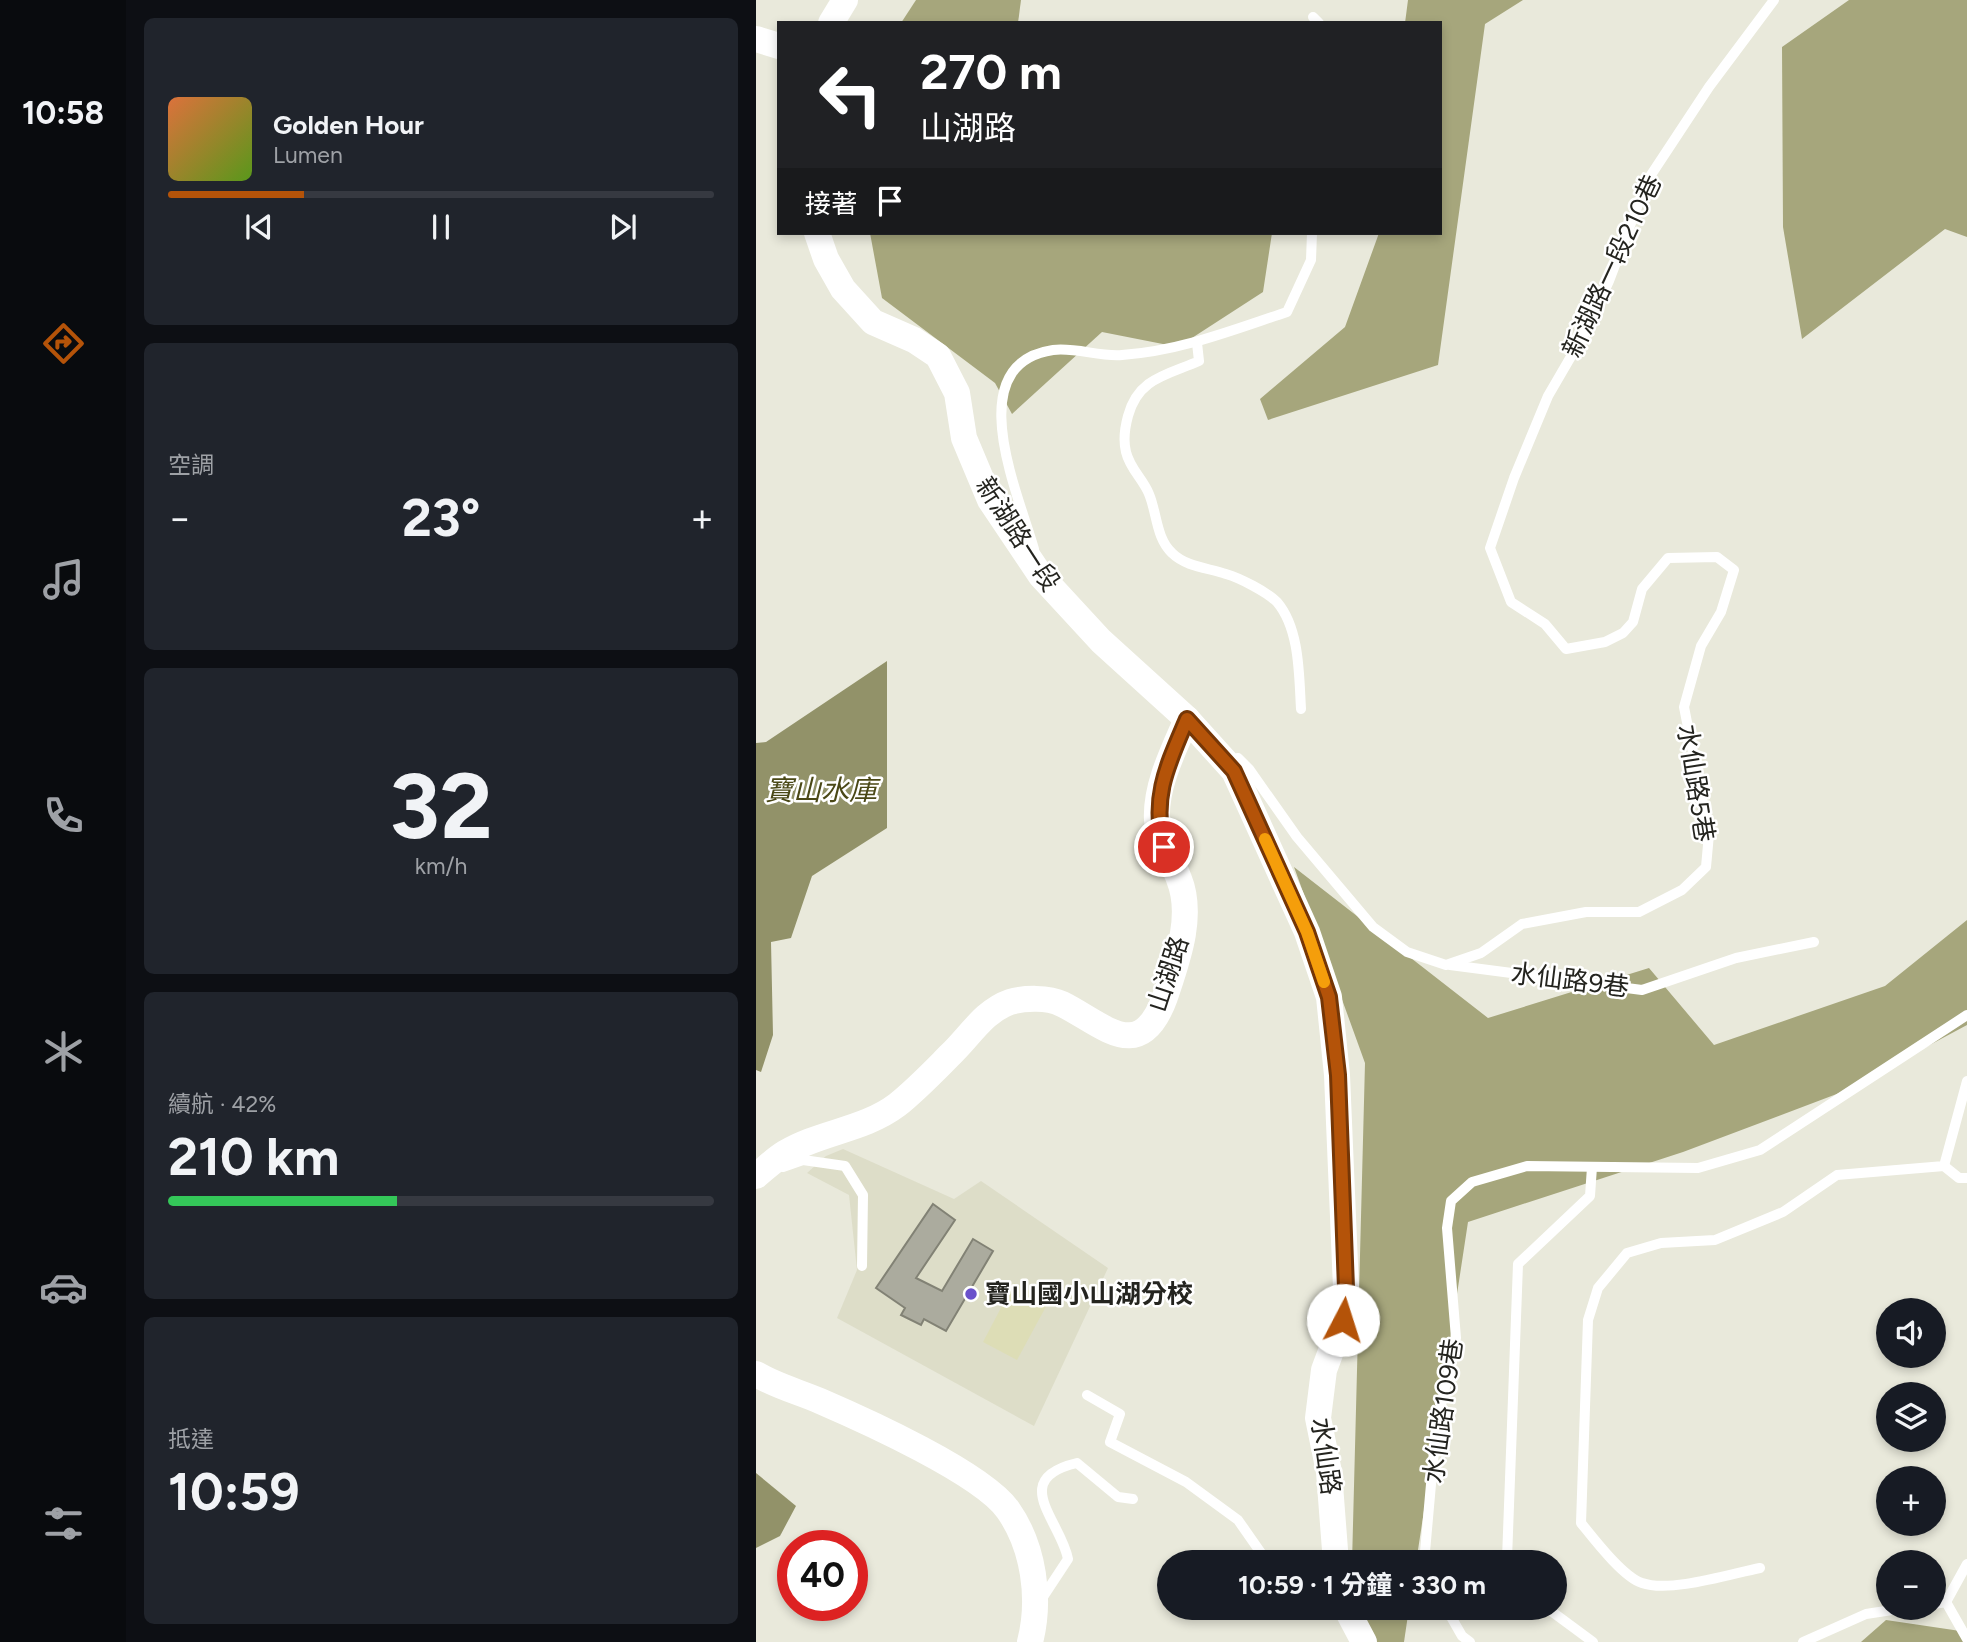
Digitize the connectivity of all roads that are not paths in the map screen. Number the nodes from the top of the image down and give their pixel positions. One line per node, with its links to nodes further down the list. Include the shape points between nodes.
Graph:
1 (845, 0): 3 (street)
2 (1774, 0): 9 (lane, 新湖路一段210巷, via 1647,181 1587,329)
3 (832, 21)
4 (756, 39): 5 (street)
5 (777, 45)
6 (818, 235): 10 (street, 新湖路一段, via 843,289 873,322 939,356 957,393 964,438 990,500)
7 (1312, 235): 8 (lane, via 1311,260 1287,312)
8 (1197, 343): 10 (lane, via 1120,356 1052,350 1018,364 1003,390 1000,410 1007,463); 11 (lane, via 1199,361 1147,383 1133,397 1125,428 1126,452 1149,493 1172,554 1226,573 1275,600 1287,617)
9 (1548, 396): 14 (lane, 水仙路5巷, via 1490,548 1511,602 1545,624 1566,649 1605,642 1623,633 1633,622 1642,589 1668,558 1717,557 1734,570 1721,612 1701,646 1684,707 1709,834 1706,867 1682,890 1639,912 1586,912 1522,924 1481,953)
10 (1041, 576): 12 (street, 新湖路一段, via 1101,641)
11 (1301, 709)
12 (1187, 719): 14 (lane, via 1249,769 1297,837 1373,928 1407,952); 19 (street, 山湖路, via 1159,798 1157,821 1180,880 1184,935 1152,1023 1139,1034 1116,1035 1059,1002 1010,1002 988,1014 896,1105 869,1121 786,1152); 26 (street, 水仙路, via 1234,771 1307,932 1329,997 1338,1075 1346,1288 1343,1320 1324,1370 1318,1418 1329,1472)
13 (1814, 942): 14 (lane, 水仙路9巷, via 1736,958 1642,990)
14 (1446, 965)
15 (1967, 1015): 18 (lane, 水仙路109巷, via 1760,1150 1698,1168)
16 (1967, 1081): 17 (lane)
17 (1944, 1166): 20 (lane, via 1959,1178); 30 (lane, via 1838,1175 1783,1212 1714,1240 1661,1243 1627,1253 1598,1288 1588,1320 1581,1523 1608,1556 1642,1583 1681,1585)
18 (1592, 1167): 27 (lane, 水仙路109巷, via 1527,1166 1472,1182 1451,1201 1447,1228 1456,1338 1436,1427); 28 (lane, via 1590,1196 1518,1264)
19 (756, 1176): 21 (lane, via 803,1160 845,1166 863,1195)
20 (1967, 1178)
21 (862, 1266)
22 (756, 1374): 33 (street, via 880,1428 968,1476 1007,1508 1022,1536)
23 (1087, 1395): 25 (lane, via 1120,1414 1110,1442 1186,1482 1238,1520)
24 (1133, 1499): 33 (lane, via 1118,1497 1077,1463 1049,1475 1043,1485 1043,1507 1068,1559)
25 (1259, 1550)
26 (1335, 1550)
27 (1425, 1550)
28 (1507, 1550)
29 (1967, 1564): 31 (lane)
30 (1759, 1568)
31 (1946, 1600)
32 (1946, 1604): 38 (lane)
33 (1037, 1606): 39 (street)
34 (1876, 1612): 43 (lane)
35 (1349, 1620): 40 (street)
36 (1453, 1620): 41 (lane)
37 (1563, 1620): 42 (lane)
38 (1967, 1639)
39 (1030, 1642)
40 (1364, 1642)
41 (1470, 1642)
42 (1593, 1642)
43 (1803, 1642)

